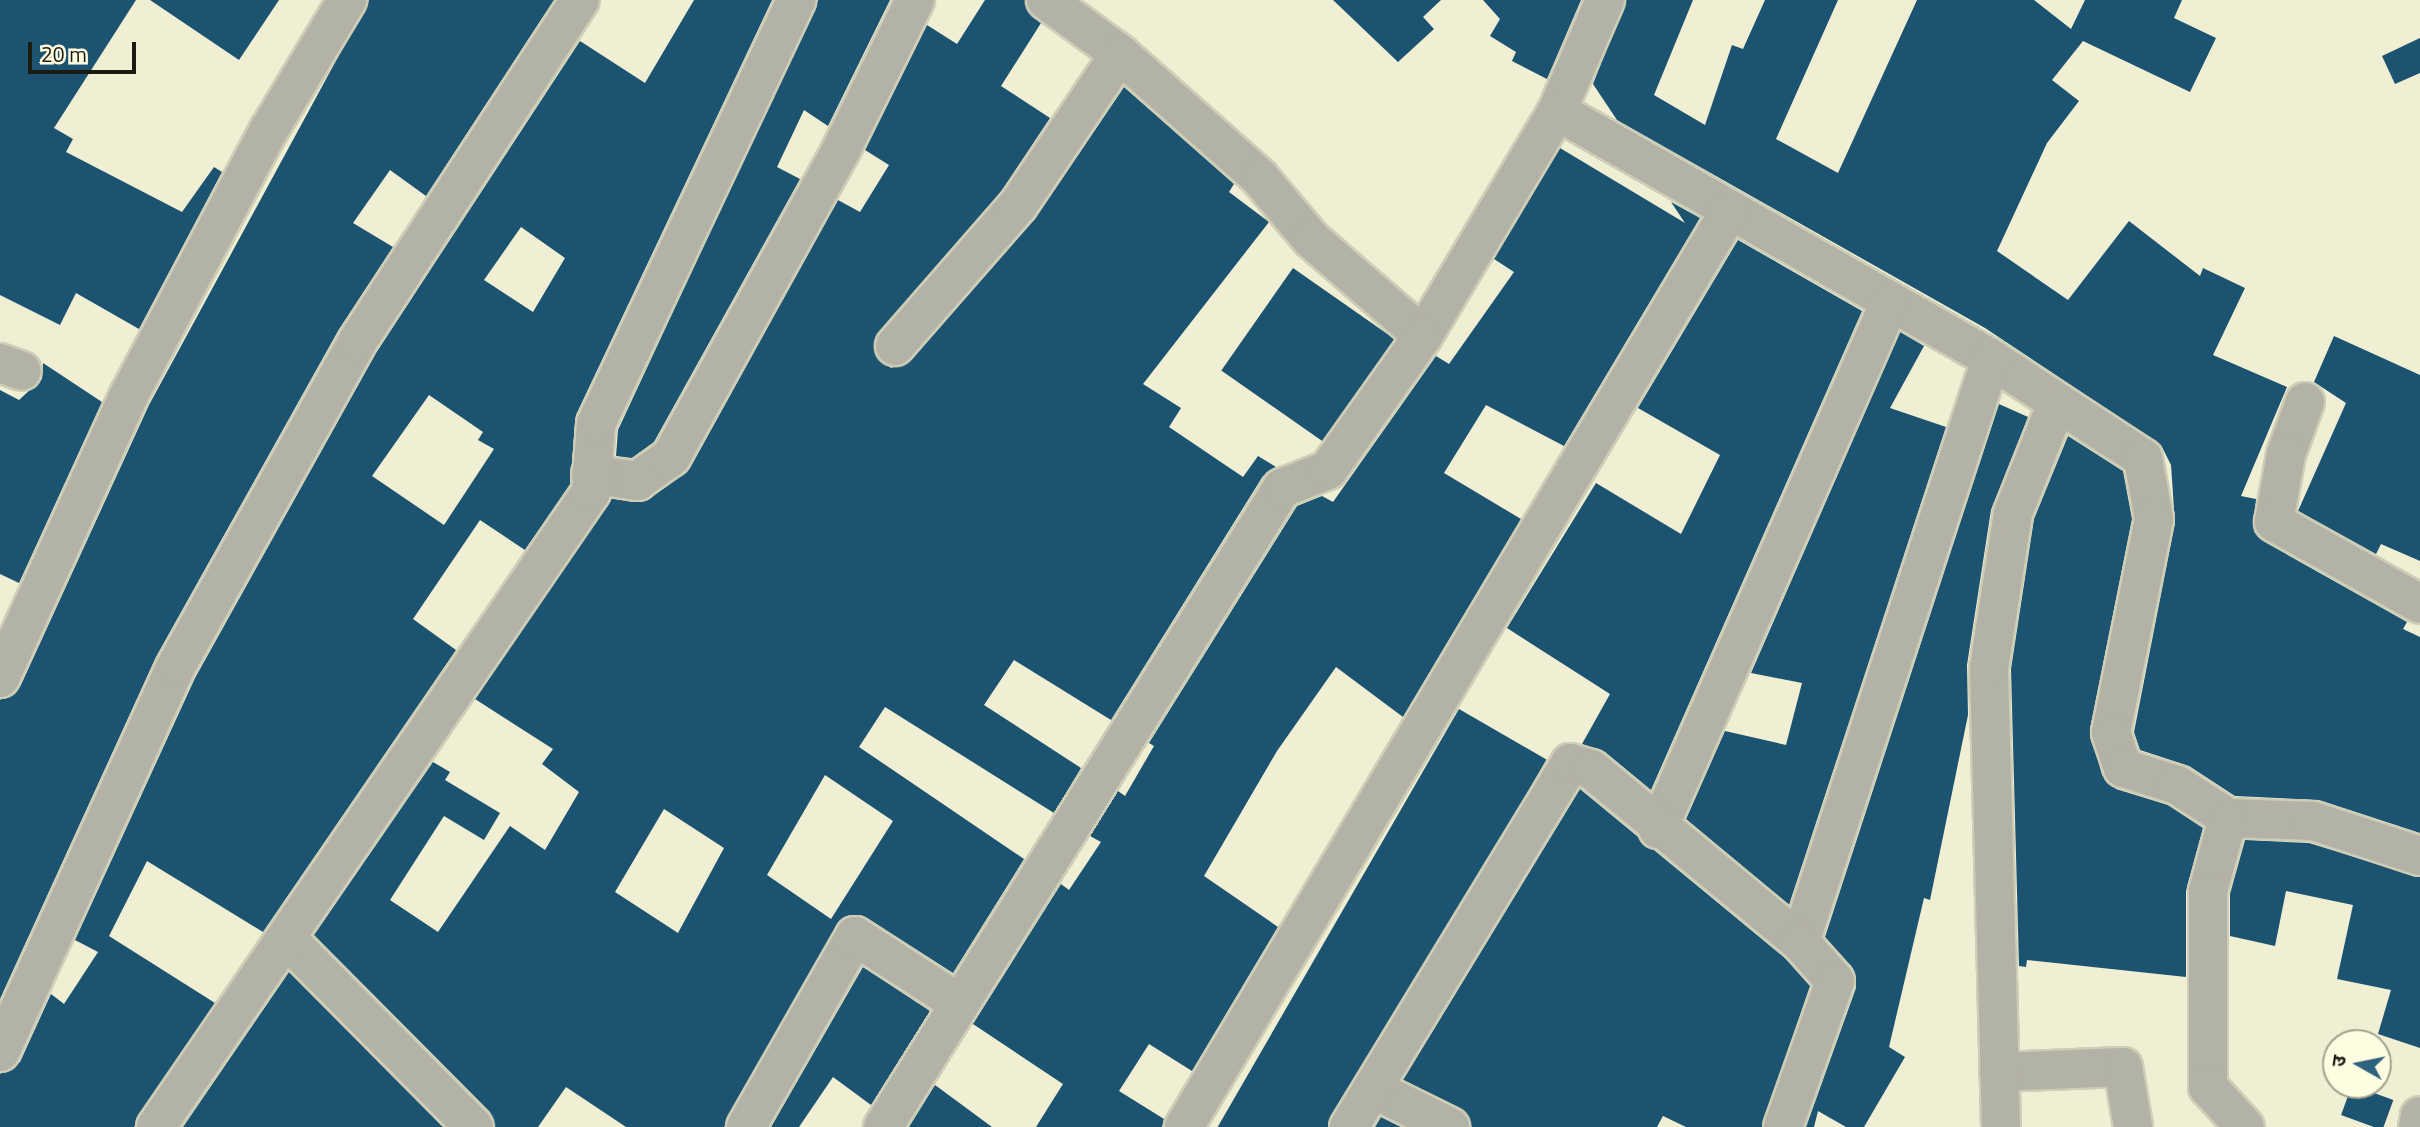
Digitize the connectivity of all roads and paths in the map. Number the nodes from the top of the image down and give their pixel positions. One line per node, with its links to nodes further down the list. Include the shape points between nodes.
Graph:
1 (347, 0): 18 (street, via 269,130 130,395)
2 (580, 0): 25 (street, via 357,342 182,656)
3 (796, 0): 16 (street, via 596,424)
4 (915, 0): 16 (street, via 841,150 671,457 637,481)
5 (1046, 0): 7 (street)
6 (1605, 0): 8 (street)
7 (1120, 54): 11 (street, via 1259,177 1311,239); 12 (street, via 1018,205)
8 (1557, 111): 9 (street); 11 (street)
9 (1730, 209): 10 (street); 33 (street)
10 (1890, 302): 13 (street); 20 (street)
11 (1423, 336): 24 (street, via 1328,470 1282,488)
12 (895, 346)
13 (1991, 359): 15 (street); 23 (street)
14 (2305, 402): 17 (street, via 2286,454 2274,522)
15 (2057, 403): 19 (street, via 2143,458 2154,519 2111,733 2123,768 2177,785); 26 (street, via 2013,513 1989,668)
16 (591, 474): 22 (street, via 591,492)
17 (2420, 604)
18 (0, 678)
19 (2228, 818): 21 (street, via 2313,821); 39 (street, via 2208,891 2208,1087)
20 (1658, 829): 23 (street); 27 (street, via 1591,769 1570,763)
21 (2420, 856)
22 (287, 939): 29 (street); 30 (street)
23 (1800, 942): 36 (street, via 1835,981)
24 (960, 1004): 31 (street, via 855,936); 32 (street)
25 (0, 1052)
26 (1999, 1072): 37 (street); 38 (street, via 2123,1067)
27 (1373, 1089): 34 (street); 35 (street)
28 (2420, 1116): 40 (street)
29 (156, 1127)
30 (474, 1127)
31 (746, 1127)
32 (883, 1127)
33 (1184, 1127)
34 (1349, 1127)
35 (1450, 1127)
36 (1783, 1127)
37 (2001, 1127)
38 (2133, 1127)
39 (2245, 1127)
40 (2418, 1127)

